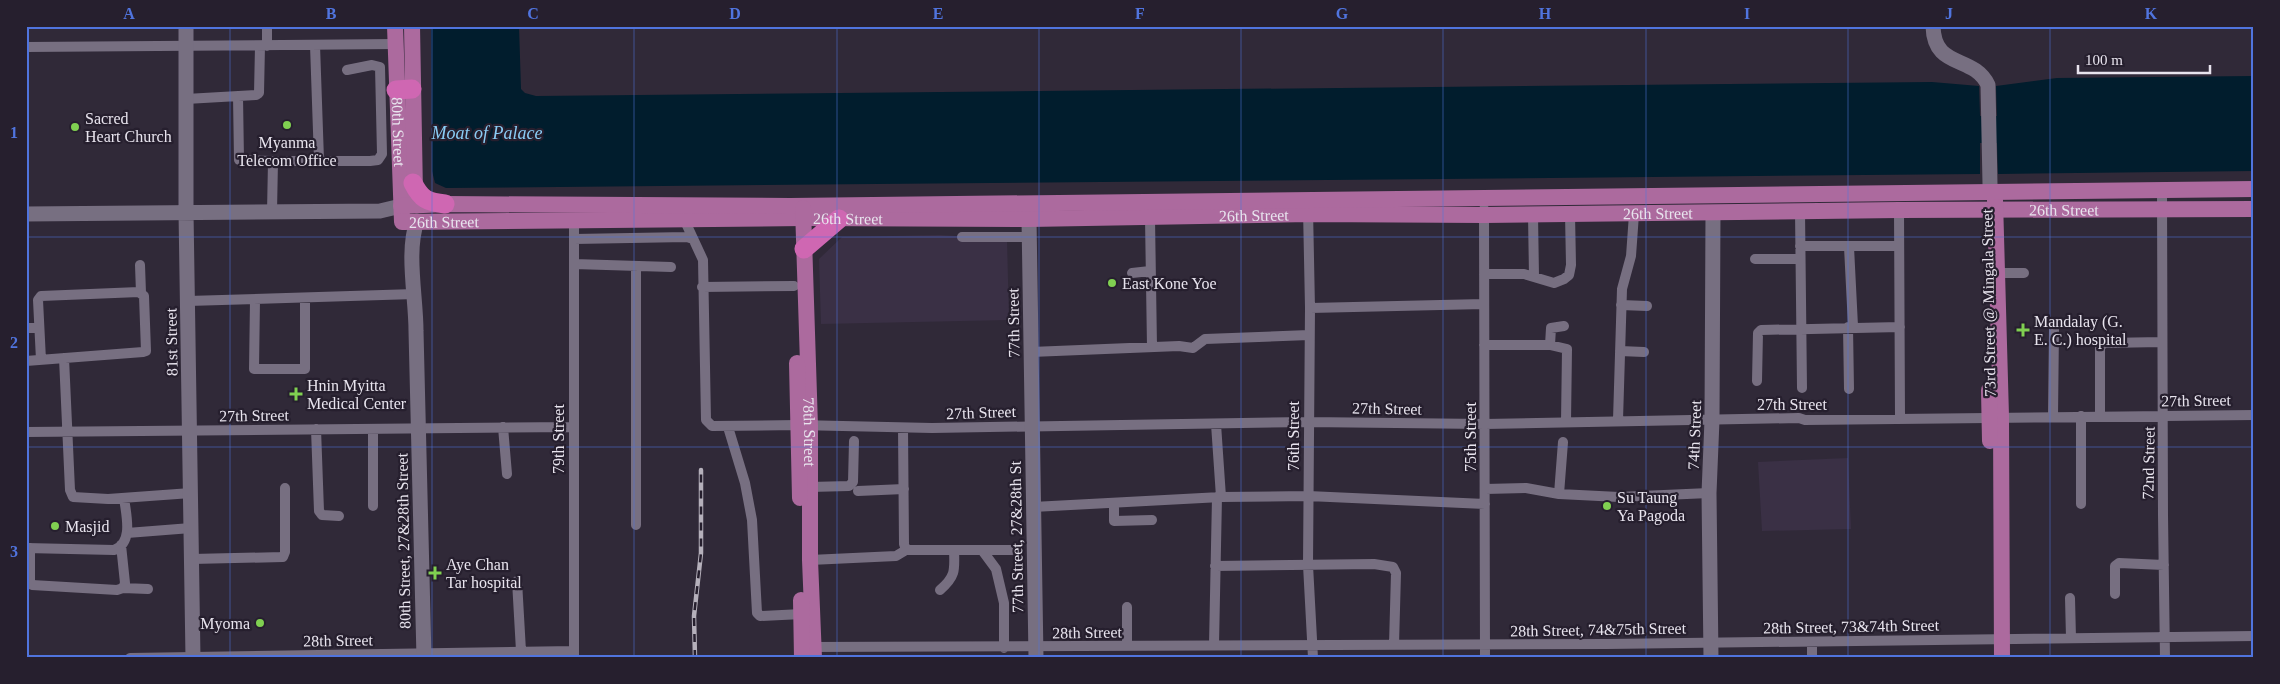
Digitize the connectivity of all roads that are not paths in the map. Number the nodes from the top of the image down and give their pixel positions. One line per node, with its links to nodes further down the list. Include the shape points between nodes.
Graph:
1 (186, 26): 7 (street, 81st Street)
2 (267, 26): 9 (street)
3 (395, 26): 6 (main road, 80th Street)
4 (412, 26): 12 (main road, 80th Street)
5 (1933, 26): 18 (street, via 1934,43 1940,52 1971,68 1988,85)
6 (395, 44): 8 (street); 12 (main road, 80th Street)
7 (186, 45): 9 (street); 10 (street); 14 (street, 81st Street)
8 (315, 45): 9 (street); 16 (street)
9 (263, 46): 13 (street, via 258,93)
10 (26, 47)
11 (347, 70): 16 (street, via 372,65 380,67 382,154 378,160 370,161)
12 (404, 90): 17 (main road, 80th Street); 38 (main road, 80th Street)
13 (238, 96): 14 (street); 15 (street, via 239,160)
14 (186, 98): 28 (street, 81st Street)
15 (273, 160): 16 (street); 29 (street)
16 (318, 160)
17 (413, 183): 22 (highway, via 426,201); 38 (main road, 80th Street)
18 (1990, 186): 20 (main road, 26th Street); 21 (main road, 26th Street); 26 (main road, 73rd Street @ Mingala Street)
19 (2254, 189): 20 (main road, 26th Street)
20 (2162, 192): 27 (street, 72nd Street)
21 (1485, 198): 23 (main road, 26th Street); 36 (street, 75th Street)
22 (445, 204): 30 (main road, 26th Street); 38 (main road, 26th Street)
23 (1308, 207): 30 (main road, 26th Street); 36 (main road, 26th Street); 39 (main road, 26th Street); 74 (street, 76th Street)
24 (2254, 209): 27 (main road, 26th Street)
25 (1899, 210): 26 (main road, 26th Street); 31 (main road, 26th Street); 49 (street)
26 (1992, 210): 27 (main road, 26th Street); 61 (main road, 73rd Street @ Mingala Street); 102 (main road, 73rd Street @ Mingala Street)
27 (2162, 210): 83 (street, 72nd Street)
28 (186, 212): 29 (street); 33 (street); 70 (street, 81st Street)
29 (272, 212): 38 (street)
30 (797, 212): 40 (main road, 26th Street); 41 (main road, 26th Street); 51 (main road, 78th Street); 64 (main road, 78th Street)
31 (1800, 212): 32 (main road, 26th Street); 48 (street)
32 (1713, 213): 35 (main road, 26th Street); 104 (street, 74th Street)
33 (26, 214)
34 (1570, 214): 35 (main road, 26th Street); 37 (main road, 26th Street); 63 (street, via 1569,275 1554,282)
35 (1634, 214): 72 (street, via 1631,256)
36 (1484, 215): 37 (main road, 26th Street); 62 (street, 75th Street)
37 (1533, 215): 63 (street)
38 (406, 217): 43 (main road, 26th Street); 67 (street, 80th Street)
39 (1150, 218): 42 (main road, 26th Street); 58 (street)
40 (684, 219): 43 (main road, 26th Street); 47 (street, 27th Street)
41 (839, 219): 42 (main road, 26th Street); 51 (highway)
42 (1029, 219): 45 (street, 77th Street)
43 (574, 221): 46 (street, 79th Street)
44 (962, 237): 45 (street)
45 (1029, 237): 88 (street, 77th Street)
46 (574, 239): 47 (street); 54 (street, 79th Street)
47 (693, 239): 65 (street, 27th Street, via 702,256)
48 (1800, 246): 50 (street); 53 (street)
49 (1899, 246): 50 (street); 77 (street)
50 (1849, 247): 76 (street)
51 (804, 248): 109 (main road, 78th Street)
52 (1755, 259): 53 (street)
53 (1800, 259): 80 (street)
54 (574, 264): 56 (street); 110 (street, 79th Street)
55 (140, 265): 66 (street)
56 (636, 267): 57 (street); 142 (street)
57 (671, 267)
58 (1150, 271): 59 (street); 86 (street)
59 (1132, 272)
60 (2024, 272): 61 (street)
61 (1999, 273): 102 (main road, 73rd Street @ Mingala Street)
62 (1484, 274): 63 (street); 71 (street, 75th Street)
63 (1534, 276)
64 (794, 286): 65 (street); 109 (main road, 78th Street)
65 (702, 287): 113 (street, 27th Street, via 706,420 712,426)
66 (141, 293): 79 (street, via 43,294 38,300); 90 (street, via 145,298 146,352)
67 (415, 294): 68 (street); 114 (street, 80th Street)
68 (305, 298): 69 (street); 69 (street, via 305,369 254,369)
69 (255, 300): 70 (street)
70 (188, 301): 118 (street, 81st Street)
71 (1484, 304): 74 (street); 84 (street, 75th Street)
72 (1621, 305): 73 (street); 87 (street)
73 (1647, 306)
74 (1310, 308): 82 (street, 76th Street)
75 (1564, 326): 85 (street, via 1550,328)
76 (1850, 326): 77 (street); 80 (street); 95 (street)
77 (1900, 327): 101 (street)
78 (26, 328): 79 (street)
79 (39, 328): 91 (street)
80 (1800, 328): 93 (street, via 1761,330 1758,333); 94 (street)
81 (2054, 329): 97 (street)
82 (1309, 335): 86 (street, via 1205,338 1193,348); 105 (street, 76th Street)
83 (2162, 342): 99 (street, via 2104,343 2100,346); 100 (street, 72nd Street)
84 (1484, 345): 85 (street); 108 (street, 75th Street)
85 (1550, 345): 106 (street, via 1567,349)
86 (1152, 347): 88 (street)
87 (1620, 351): 89 (street); 103 (street)
88 (1031, 352): 111 (street, 77th Street)
89 (1644, 352)
90 (64, 358): 91 (street); 120 (street)
91 (41, 360): 92 (street)
92 (26, 361)
93 (1757, 381)
94 (1802, 388)
95 (1849, 389)
96 (2254, 415): 100 (street, 27th Street)
97 (2053, 416): 98 (street, 27th Street); 102 (street, 27th Street)
98 (2081, 416): 99 (street, 27th Street); 137 (street)
99 (2100, 416): 100 (street, 27th Street)
100 (2164, 416): 154 (street, 72nd Street)
101 (1900, 417): 102 (street, 27th Street); 104 (street, 27th Street)
102 (1995, 417): 167 (main road, 73rd Street @ Mingala Street)
103 (1618, 420): 104 (street, 27th Street); 106 (street, 27th Street)
104 (1712, 420): 130 (street, 74th Street)
105 (1307, 422): 107 (street, 27th Street); 108 (street, 27th Street); 132 (street, 76th Street)
106 (1566, 422): 108 (street, 27th Street)
107 (1216, 424): 111 (street, 27th Street); 133 (street)
108 (1485, 424): 127 (street, 75th Street)
109 (804, 425): 113 (street, 27th Street); 115 (street, 27th Street); 124 (main road, 78th Street); 163 (main road, 78th Street)
110 (573, 426): 112 (street, 27th Street); 182 (street, 79th Street)
111 (1031, 426): 115 (street, 27th Street); 139 (street, 77th Street, 27&28th St)
112 (502, 427): 114 (street, 27th Street); 123 (street)
113 (728, 427): 163 (street, via 752,520 757,613 760,616)
114 (418, 428): 117 (street, 27th Street); 180 (street, 80th Street, 27&28th Street)
115 (903, 428): 126 (street)
116 (316, 429): 117 (street, 27th Street); 118 (street, 27th Street); 140 (street, via 319,511 322,515)
117 (373, 430): 138 (street)
118 (190, 431): 120 (street, 27th Street); 129 (street, 81st Street)
119 (26, 432): 120 (street, 27th Street)
120 (68, 432): 134 (street, via 73,497)
121 (854, 441): 124 (street, via 853,482 849,486)
122 (1564, 442): 131 (street)
123 (508, 474)
124 (810, 487): 152 (main road, 78th Street)
125 (285, 488): 151 (street, via 283,557)
126 (904, 489): 128 (street); 147 (street)
127 (1485, 489): 131 (street, via 1526,488); 136 (street, 75th Street)
128 (858, 491)
129 (191, 493): 134 (street); 143 (street, 81st Street)
130 (1709, 493): 131 (street, via 1619,497); 176 (street, 74th Street)
131 (1560, 494)
132 (1308, 496): 133 (street); 136 (street); 153 (street, 76th Street)
133 (1219, 497): 135 (street); 155 (street)
134 (124, 498): 144 (street)
135 (1114, 503): 139 (street); 141 (street, via 1114,522)
136 (1485, 504): 171 (street, 75th Street)
137 (2081, 504)
138 (373, 506)
139 (1033, 507): 179 (street, 77th Street, 27&28th St)
140 (339, 516)
141 (1152, 520)
142 (636, 525)
143 (191, 528): 144 (street); 151 (street, 81st Street)
144 (127, 533): 145 (street)
145 (122, 545): 146 (street, via 114,550); 157 (street)
146 (28, 548): 157 (street, via 32,585)
147 (906, 550): 150 (street); 152 (street, via 896,556)
148 (982, 550): 149 (street); 150 (street); 175 (street, via 996,569 1004,603)
149 (1012, 550)
150 (954, 551): 159 (street, via 955,571 950,582)
151 (192, 559): 184 (street, 81st Street)
152 (810, 560): 178 (main road, 78th Street)
153 (1308, 565): 155 (street); 170 (street, via 1374,564 1393,567 1396,573); 173 (street, 76th Street)
154 (2164, 565): 160 (street, via 2120,563 2115,566); 164 (street, 72nd Street)
155 (1215, 566): 169 (street)
156 (517, 581): 177 (street)
157 (123, 588): 158 (street)
158 (148, 590)
159 (940, 590)
160 (2116, 594)
161 (2070, 598): 166 (street)
162 (1127, 607): 172 (street)
163 (802, 614): 178 (main road, 78th Street)
164 (2165, 636): 165 (street, 28th Street, 73&74th Street); 166 (street, 28th Street, 73&74th Street); 192 (street, 72nd Street)
165 (2254, 636)
166 (2071, 638): 167 (street, 28th Street, 73&74th Street)
167 (1997, 639): 168 (street, 28th Street, 73&74th Street); 190 (main road, 73rd Street @ Mingala Street); 191 (main road, 73rd Street @ Mingala Street)
168 (1812, 642): 176 (street, 28th Street, 73&74th Street); 189 (street)
169 (1214, 645): 172 (street, 28th Street); 173 (street, 28th Street)
170 (1394, 645): 171 (street, 28th Street, 74&75th Street); 173 (street, 28th Street)
171 (1485, 645): 176 (street, 28th Street, 74&75th Street); 188 (street, 75th Street)
172 (1127, 646): 179 (street, 28th Street)
173 (1312, 646): 187 (street, 76th Street)
174 (927, 647): 175 (street, 28th Street); 178 (street, 28th Street); 186 (street)
175 (1004, 648): 179 (street, 28th Street)
176 (1711, 650)
177 (521, 651): 181 (street, 28th Street); 182 (street, 28th Street)
178 (808, 652)
179 (1036, 653)
180 (424, 655): 181 (street, 28th Street); 183 (street, 28th Street)
181 (473, 655)
182 (574, 655)
183 (342, 656): 184 (street, 28th Street)
184 (193, 657): 185 (street, 28th Street)
185 (130, 658)
186 (926, 658)
187 (1313, 658)
188 (1485, 658)
189 (1812, 658)
190 (1992, 658)
191 (2002, 658)
192 (2165, 658)

